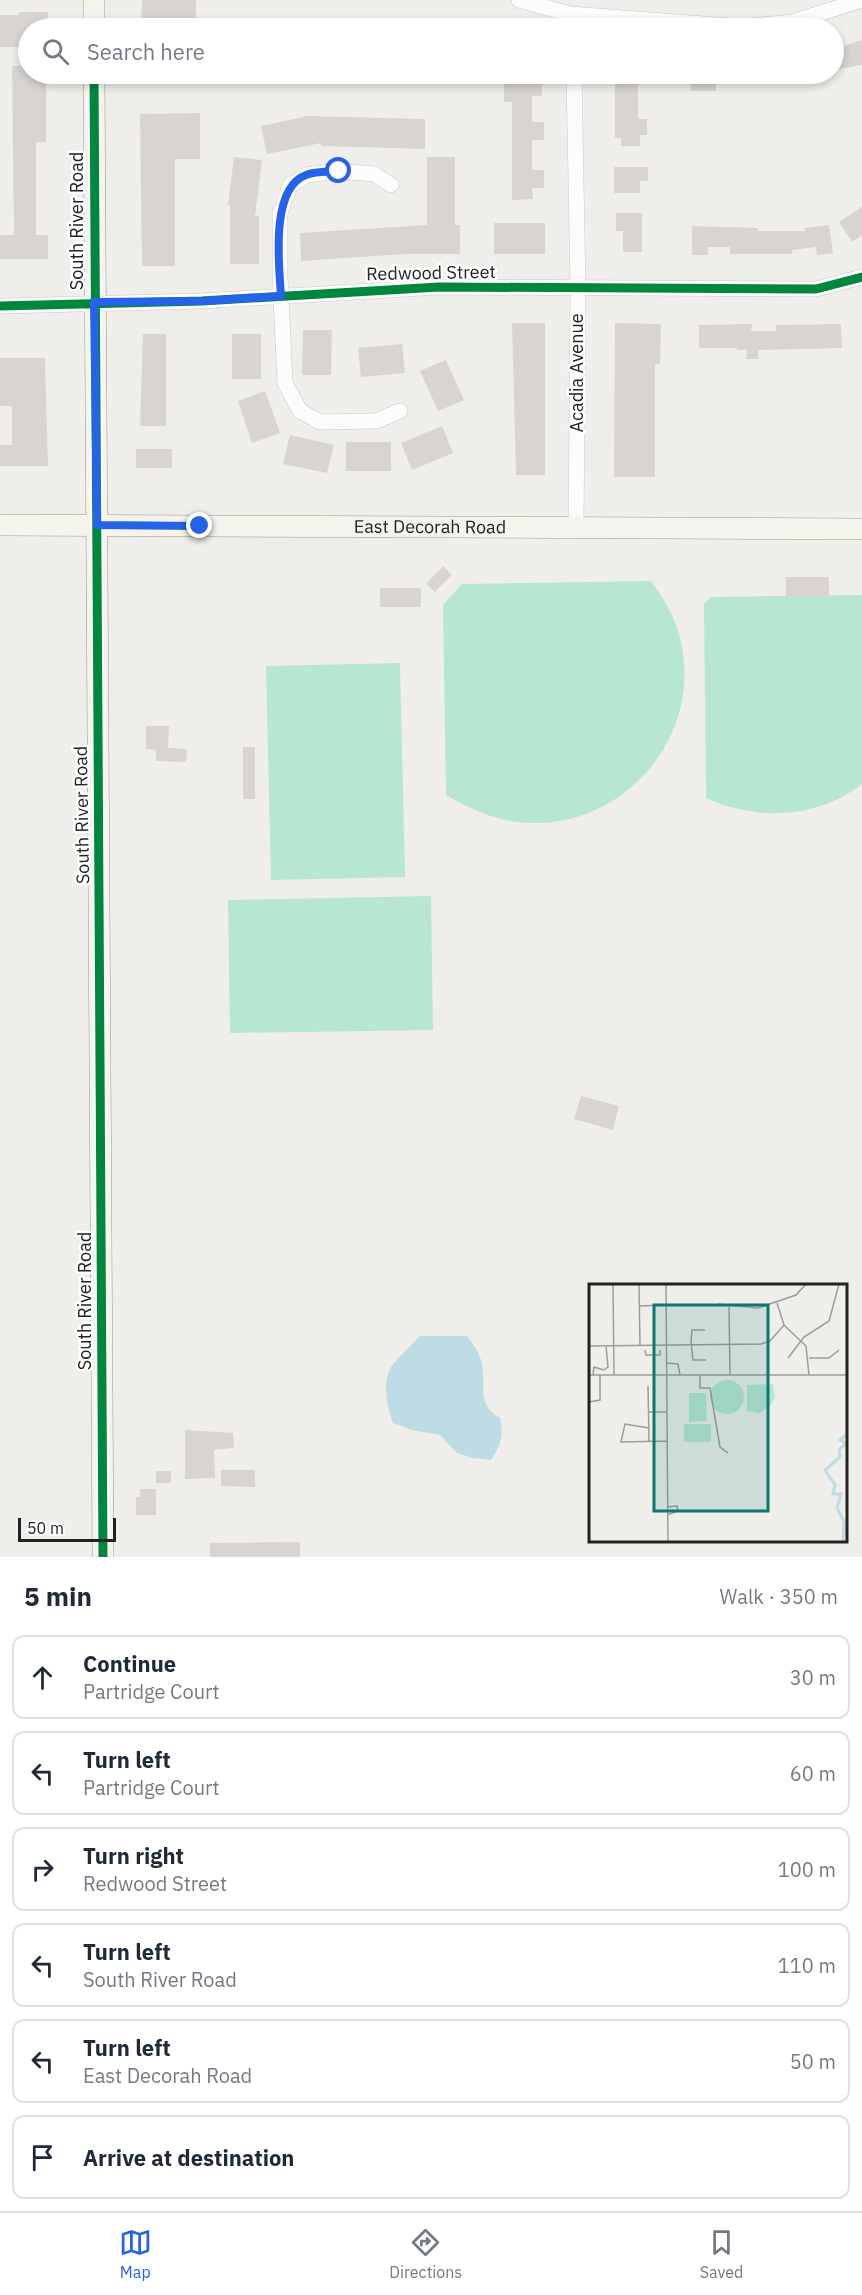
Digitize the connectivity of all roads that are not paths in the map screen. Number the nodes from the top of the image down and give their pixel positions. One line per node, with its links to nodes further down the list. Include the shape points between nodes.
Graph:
1 (94, 0): 4 (street)
2 (519, 0): 5 (street)
3 (862, 0): 6 (street)
4 (94, 18)
5 (564, 18)
6 (805, 18)
7 (94, 84): 13 (street, South River Road)
8 (574, 84): 11 (street, Acadia Avenue)
9 (391, 185): 12 (street, via 374,174 339,171 306,175 290,186 280,213)
10 (862, 277): 11 (street, Redwood Street, via 816,289)
11 (578, 288): 12 (street, Redwood Street, via 439,286); 18 (street, Acadia Avenue)
12 (281, 296): 13 (street, Redwood Street); 15 (street, via 285,383 300,411 321,422 376,421)
13 (94, 302): 14 (street, Redwood Street); 17 (street, South River Road)
14 (0, 306)
15 (400, 411)
16 (0, 525): 17 (street, East Decorah Road)
17 (97, 525): 18 (street, East Decorah Road); 20 (street, South River Road)
18 (576, 529): 19 (street, East Decorah Road)
19 (862, 529)
20 (103, 1557)

